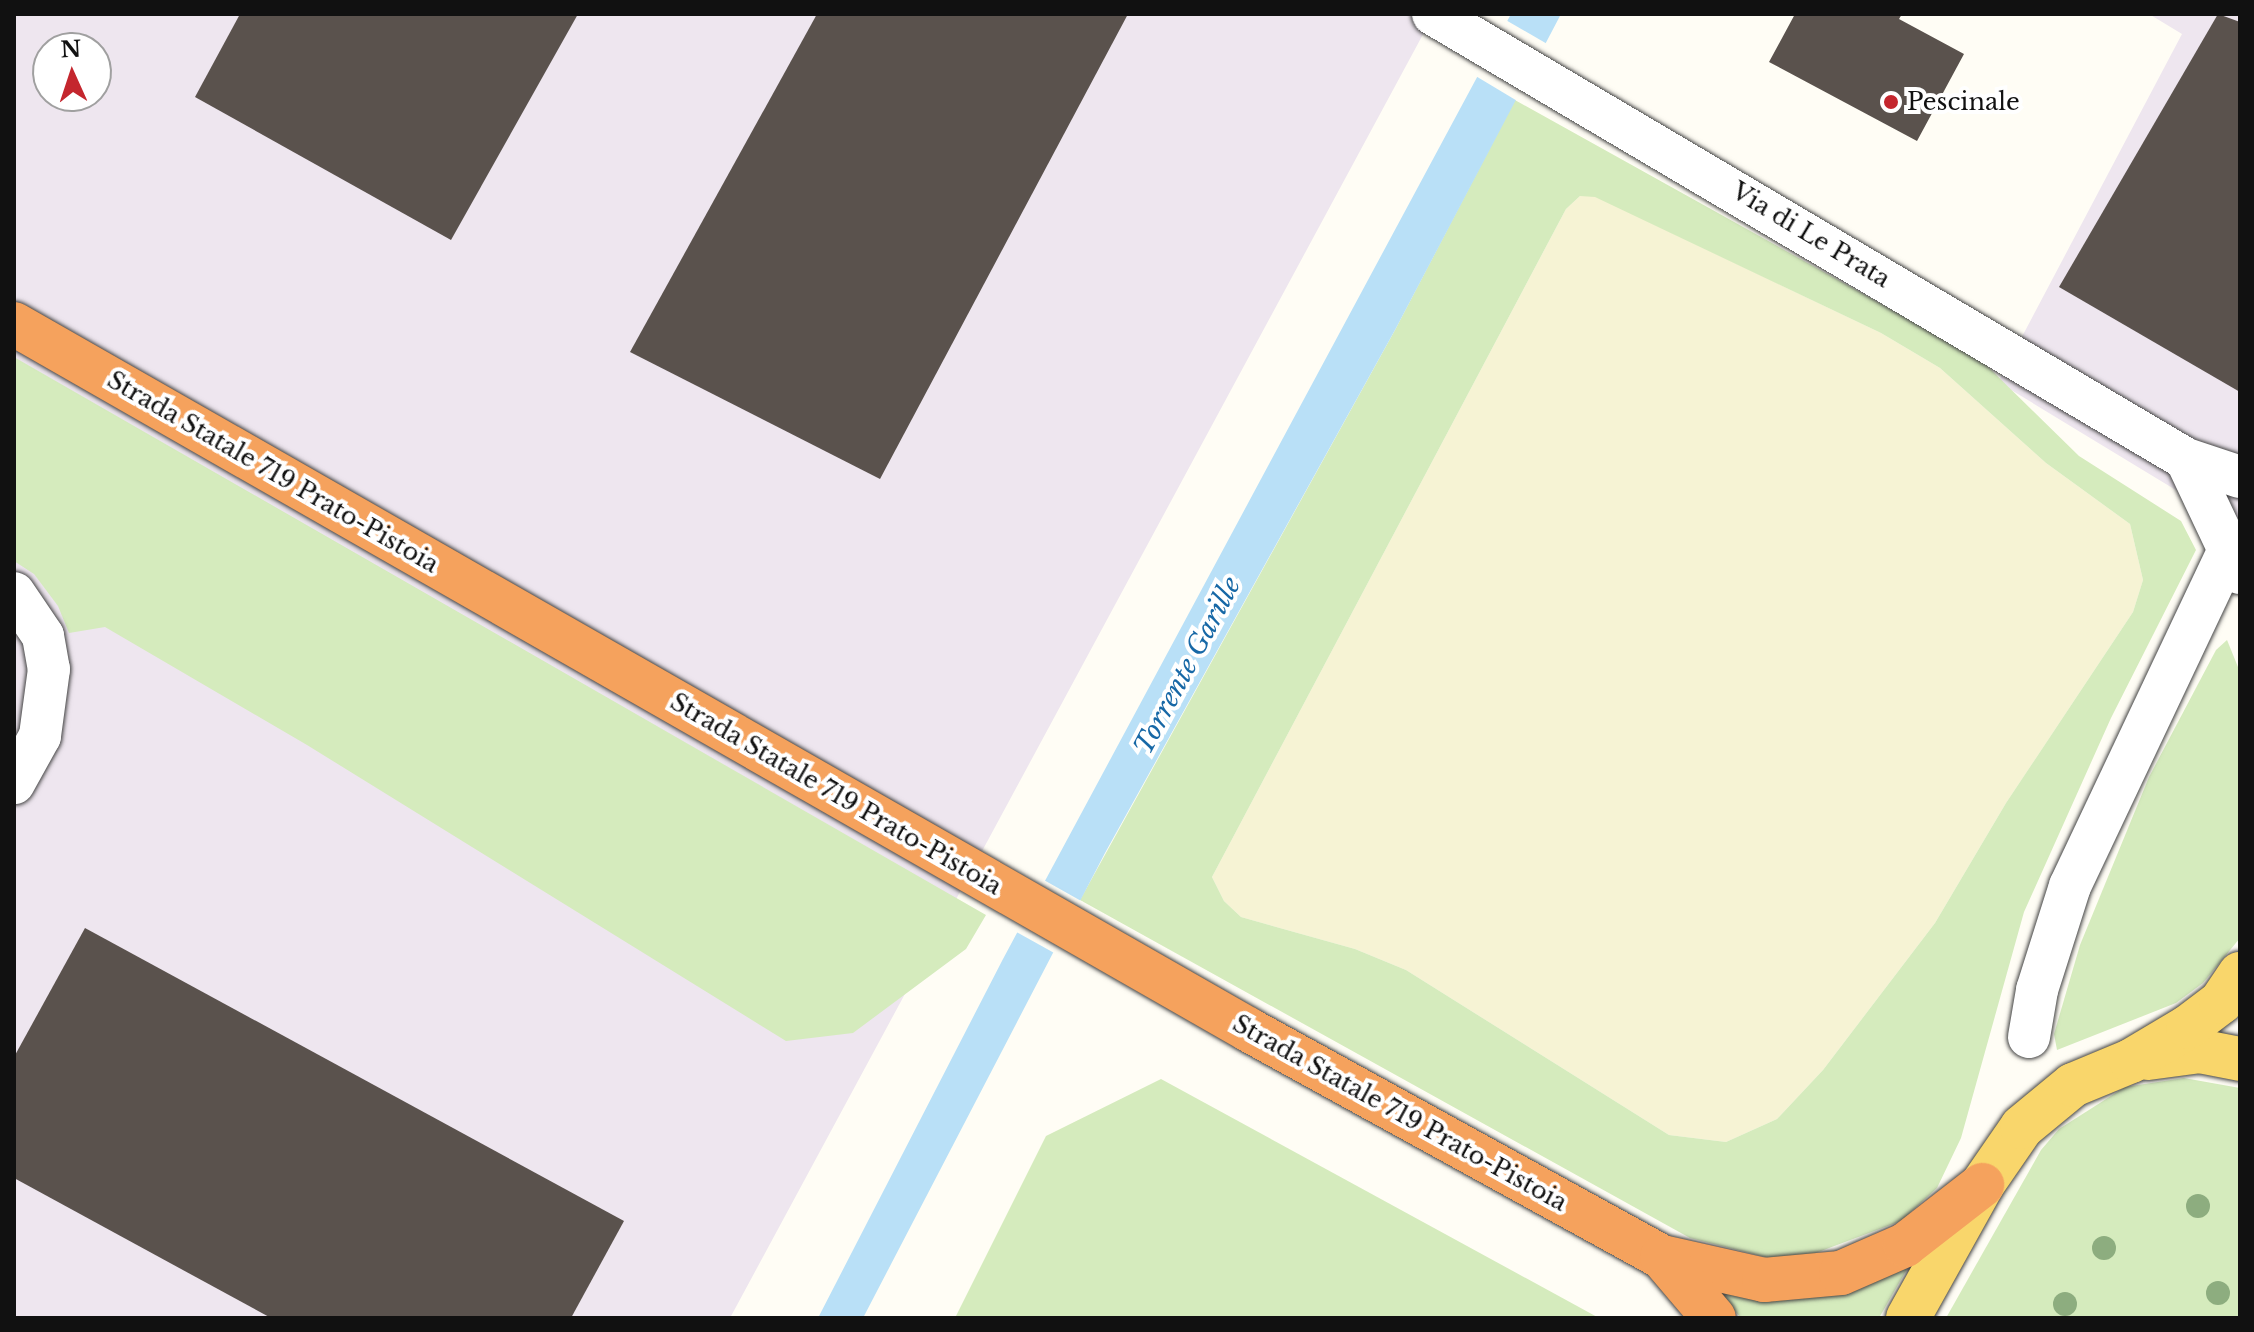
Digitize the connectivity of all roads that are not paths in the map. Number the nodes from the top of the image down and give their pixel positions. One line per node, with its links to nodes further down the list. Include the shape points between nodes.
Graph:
1 (1445, 21): 3 (street, Via di Le Prata)
2 (14, 324): 13 (highway, Strada Statale 719 Prato-Pistoia, via 1249,1030)
3 (2186, 459): 4 (street, Via di Le Prata); 5 (street)
4 (2240, 477)
5 (2235, 560): 9 (street, via 2070,886 2037,990)
6 (14, 593): 7 (street, via 43,636 49,669 40,736)
7 (14, 783)
8 (2240, 974): 11 (main road, via 2221,1002)
9 (2029, 1037)
10 (2240, 1059): 11 (main road, via 2199,1051)
11 (2131, 1061): 12 (main road, via 2073,1085 2022,1127)
12 (1982, 1185): 13 (highway, via 1905,1245 1841,1273 1764,1280); 15 (main road)
13 (1662, 1257): 14 (highway)
14 (1714, 1318)
15 (1908, 1318)

